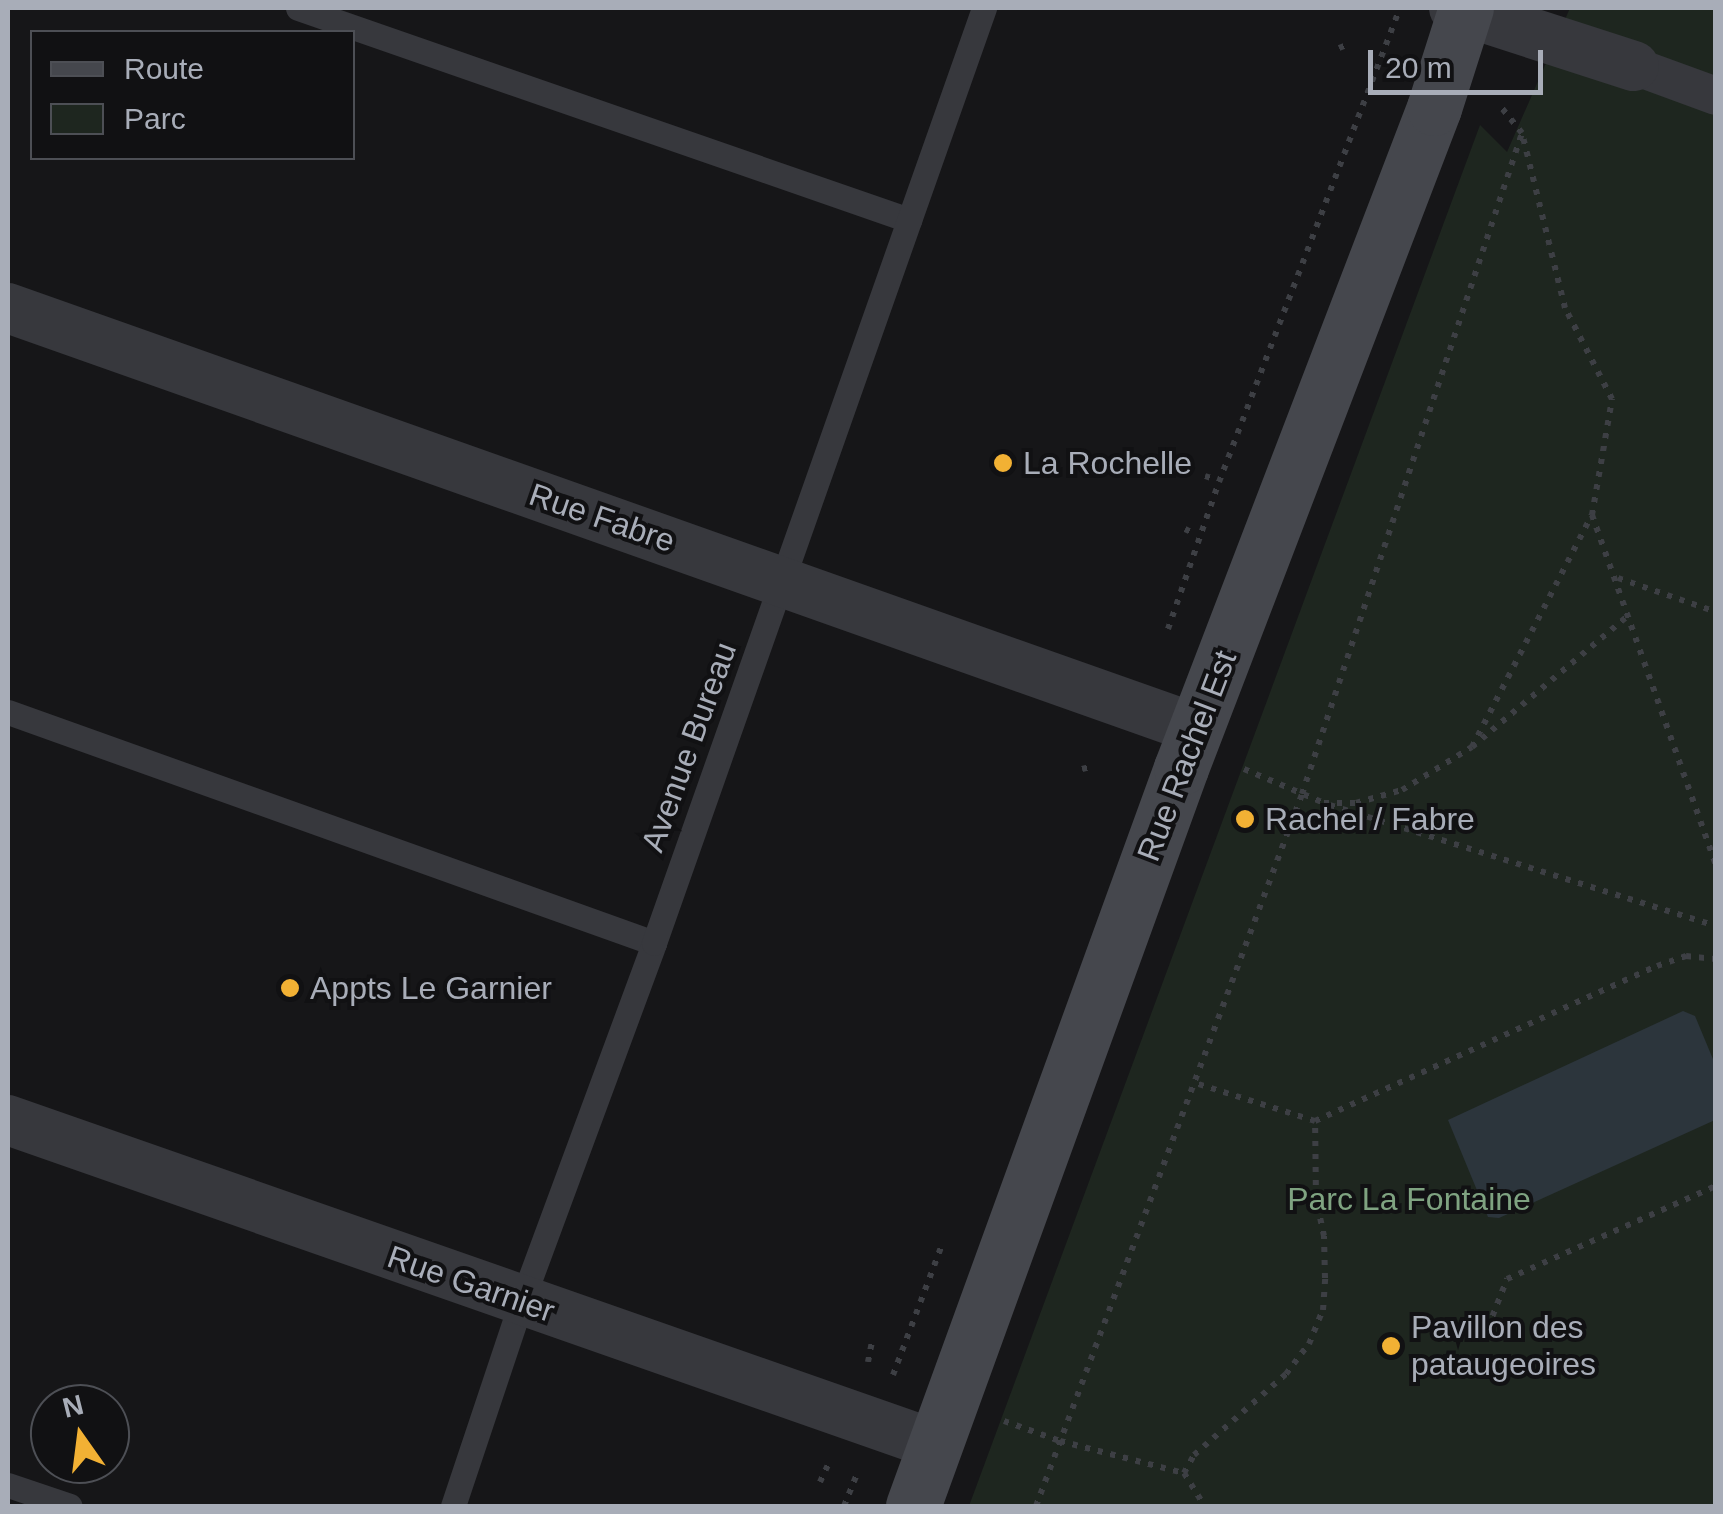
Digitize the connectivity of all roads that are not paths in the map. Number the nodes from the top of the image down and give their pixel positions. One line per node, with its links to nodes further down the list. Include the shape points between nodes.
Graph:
1 (298, 8): 6 (lane)
2 (984, 8): 6 (lane, Avenue Bureau)
3 (1462, 9): 4 (street); 10 (main road, Rue Rachel Est, via 1434,108)
4 (1634, 66): 5 (street)
5 (1716, 96)
6 (909, 220): 8 (lane, Avenue Bureau)
7 (8, 308): 8 (street, Rue Fabre)
8 (781, 581): 10 (street, Rue Fabre); 11 (lane, Avenue Bureau)
9 (8, 712): 11 (lane)
10 (1197, 728): 14 (main road, Rue Rachel Est)
11 (654, 943): 13 (lane, Avenue Bureau)
12 (8, 1120): 13 (street, Rue Garnier)
13 (521, 1303): 14 (street, Rue Garnier); 17 (lane, Avenue Bureau)
14 (936, 1444): 18 (main road, Rue Rachel Est)
15 (8, 1485): 16 (lane)
16 (70, 1506)
17 (453, 1506)
18 (913, 1506)

